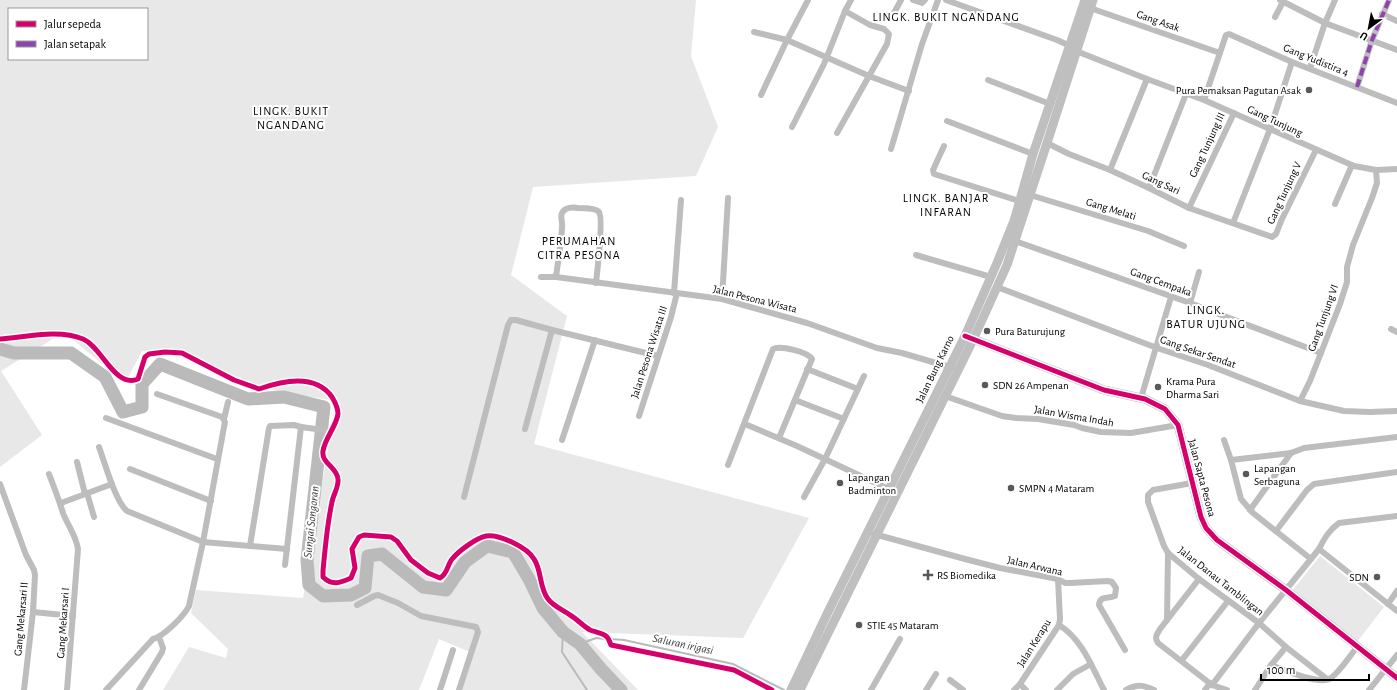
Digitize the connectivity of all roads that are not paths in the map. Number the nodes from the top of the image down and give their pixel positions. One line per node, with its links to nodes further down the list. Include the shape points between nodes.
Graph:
1 (808, 0): 20 (street)
2 (850, 0): 13 (street)
3 (901, 0): 14 (street)
4 (913, 0): 5 (street, via 922,3)
5 (925, 0)
6 (938, 0): 32 (street)
7 (946, 0): 22 (street, Gang Tunjung)
8 (1085, 0): 22 (main road, Jalan Bung Karno)
9 (1335, 0): 18 (street)
10 (1389, 0): 15 (street)
11 (1282, 1): 16 (street); 18 (street)
12 (1091, 4): 22 (main road, Jalan Bung Karno); 24 (street, Gang Asak)
13 (845, 11): 25 (street); 28 (street, via 870,25 887,30 889,34 887,44)
14 (894, 13)
15 (1382, 14): 17 (street); 21 (street)
16 (1275, 17)
17 (1397, 21)
18 (1325, 23): 21 (street); 27 (street)
19 (754, 32): 20 (street)
20 (787, 40): 25 (street); 34 (street)
21 (1372, 40): 23 (street); 31 (street)
22 (1073, 48): 29 (street, Gang Tunjung); 37 (main road, Jalan Bung Karno); 43 (main road)
23 (1397, 50)
24 (1220, 52): 26 (street, Gang Yudistira 4, via 1226,35 1229,34); 35 (street)
25 (827, 57): 28 (street); 40 (street)
26 (1292, 62): 27 (street, Gang Yudistira 4); 41 (street)
27 (1310, 68): 31 (street, Gang Yudistira 4)
28 (869, 76): 32 (street); 42 (street)
29 (1147, 79): 33 (street, Gang Tunjung); 51 (street)
30 (988, 80): 37 (street)
31 (1356, 87): 36 (street, Gang Yudistira 4)
32 (908, 90): 45 (street)
33 (1186, 94): 35 (street, Gang Tunjung); 53 (street)
34 (761, 95)
35 (1204, 100): 38 (street, Gang Tunjung)
36 (1397, 103)
37 (1050, 104): 47 (main road, Jalan Bung Karno)
38 (1234, 113): 41 (street, Gang Tunjung); 59 (street, Gang Tunjung III)
39 (947, 121): 47 (street)
40 (792, 127)
41 (1270, 129): 46 (street, Gang Tunjung); 60 (street)
42 (836, 133)
43 (1047, 144): 49 (main road); 51 (street, Gang Sari)
44 (944, 146): 57 (street, via 934,174)
45 (891, 148)
46 (1316, 150): 48 (street, Gang Tunjung); 61 (street, Gang Tunjung V, via 1276,234 1272,237)
47 (1033, 154): 49 (main road, Jalan Bung Karno)
48 (1352, 165): 52 (street, Gang Tunjung); 58 (street)
49 (1034, 168): 54 (main road); 57 (main road, Jalan Bung Karno)
50 (1397, 169): 52 (street, Gang Tunjung)
51 (1110, 170): 53 (street, Gang Sari)
52 (1376, 170): 80 (street, Gang Tunjung VI, via 1372,198 1352,246 1347,282)
53 (1149, 188): 59 (street, Gang Sari)
54 (1030, 195): 62 (main road); 63 (street, Gang Melati)
55 (728, 198): 73 (street)
56 (681, 200): 71 (street, Jalan Pesona Wisata III)
57 (1019, 201): 68 (main road, Jalan Bung Karno, via 1014,221)
58 (1335, 204)
59 (1189, 208): 60 (street, Gang Sari)
60 (1233, 223): 61 (street, Gang Sari)
61 (1267, 236)
62 (1016, 241): 70 (main road); 72 (street, Gang Cempaka)
63 (1184, 246)
64 (916, 255): 68 (street)
65 (1199, 272): 74 (street)
66 (541, 277): 67 (street, Jalan Pesona Wisata)
67 (556, 277): 69 (street, Jalan Pesona Wisata); 69 (street, via 562,212 574,207 591,209 600,212 601,216)
68 (991, 277): 76 (main road, Jalan Bung Karno)
69 (596, 283): 71 (street, Jalan Pesona Wisata)
70 (996, 287): 76 (main road); 79 (street, Gang Sekar Sendat)
71 (675, 293): 73 (street, Jalan Pesona Wisata); 81 (street, Jalan Pesona Wisata III, via 671,317)
72 (1171, 297): 74 (street, Gang Cempaka); 79 (street)
73 (722, 299): 82 (street, Jalan Pesona Wisata, via 807,323 877,348)
74 (1190, 303): 80 (street, Gang Cempaka)
75 (552, 330): 78 (street); 100 (street); 121 (street, via 514,319 509,322)
76 (969, 338): 82 (main road, Jalan Bung Karno); 88 (main road, Jalan Sapta Pesona, via 1104,390)
77 (0, 339): 101 (street, via 56,334 84,339 116,374 131,381 138,379 145,357 165,352 182,353 254,388 259,389 289,380 315,384 330,394 338,409 336,421)
78 (595, 340): 81 (street); 104 (street)
79 (1157, 348): 88 (street); 90 (street, Gang Sekar Sendat)
80 (1321, 353): 90 (street, Gang Tunjung VI)
81 (658, 356): 93 (street, Jalan Pesona Wisata III)
82 (954, 368): 87 (main road); 119 (main road, Jalan Bung Karno)
83 (807, 369): 85 (street); 89 (street); 97 (street, via 812,359 810,356 780,347 773,349)
84 (864, 376): 85 (street)
85 (858, 388): 96 (street)
86 (157, 394): 95 (street)
87 (945, 396): 98 (street, Jalan Wisma Indah, via 1002,416 1038,419 1101,432 1131,433); 119 (main road)
88 (1142, 398): 98 (main road, Jalan Sapta Pesona, via 1165,409)
89 (795, 400): 96 (street); 103 (street)
90 (1300, 401): 92 (street, Gang Sekar Sendat, via 1344,411)
91 (228, 402): 95 (street)
92 (1397, 411)
93 (639, 416)
94 (106, 418): 108 (street)
95 (224, 419): 108 (street)
96 (844, 419): 109 (street)
97 (745, 424): 103 (street); 112 (street)
98 (1178, 425): 118 (main road, Jalan Sapta Pesona)
99 (301, 427): 101 (street); 131 (street, via 294,425 268,428); 132 (street)
100 (524, 429)
101 (329, 431): 174 (street, via 323,457 336,472 338,485 331,503 323,571 323,577 328,582 337,583 351,578 355,568 352,549 359,536 391,537 411,560 428,574 440,578 446,573 447,565 454,556 471,543 485,536 492,536 528,551 535,560 546,598 615,646 734,670)
102 (1397, 437): 107 (street, via 1304,448)
103 (779, 438): 109 (street)
104 (562, 440)
105 (1224, 440): 110 (street)
106 (99, 447): 117 (street)
107 (1291, 453): 110 (street); 125 (street)
108 (217, 459): 123 (street)
109 (825, 459): 119 (street); 122 (street)
110 (1231, 460): 125 (street, via 1241,500)
111 (77, 462): 120 (street)
112 (728, 465)
113 (130, 469): 123 (street)
114 (1397, 472): 128 (street, via 1314,484)
115 (49, 474): 124 (street, Gang Mekarsari I)
116 (0, 484): 145 (street, Gang Mekarsari II, via 34,570)
117 (112, 484): 120 (street); 130 (street, via 122,507 127,511)
118 (1192, 484): 134 (street, Jalan Danau Tamblingan, via 1153,490 1148,495 1148,502); 139 (main road, Jalan Sapta Pesona, via 1201,517 1217,540)
119 (893, 491): 129 (main road)
120 (86, 493): 124 (street); 127 (street)
121 (464, 497)
122 (804, 497)
123 (211, 501): 130 (street)
124 (61, 503): 146 (street, Gang Mekarsari I, via 63,514 77,540)
125 (1250, 510): 128 (street)
126 (1397, 516): 133 (street, via 1339,523 1328,533)
127 (94, 517)
128 (1276, 531): 135 (street)
129 (872, 533): 137 (street, Jalan Arwana, via 976,562); 167 (main road)
130 (203, 542): 131 (street); 150 (street, via 189,606)
131 (250, 546): 132 (street)
132 (287, 548): 136 (street)
133 (1319, 549): 135 (street); 142 (street)
134 (1168, 553): 138 (street, Jalan Danau Tamblingan); 147 (street)
135 (1311, 558): 139 (street)
136 (285, 565)
137 (1058, 579): 149 (street, Jalan Kerapu); 155 (street, Jalan Arwana, via 1065,583 1112,582 1116,588 1115,596 1103,598 1099,605)
138 (1200, 579): 141 (street, Jalan Danau Tamblingan); 147 (street)
139 (1286, 590): 148 (street); 153 (main road, Jalan Sapta Pesona)
140 (1397, 591): 142 (street)
141 (1228, 601): 148 (street, Jalan Danau Tamblingan); 157 (street)
142 (1388, 604): 144 (street)
143 (357, 605): 173 (street, via 378,595 421,616 476,627 478,632)
144 (1397, 611)
145 (33, 612): 146 (street); 168 (street, Gang Mekarsari II)
146 (73, 616): 169 (street, Gang Mekarsari I)
147 (1167, 620): 157 (street, via 1156,640)
148 (1259, 623): 152 (street, Jalan Danau Tamblingan); 166 (street)
149 (1058, 625): 158 (street, via 1077,641); 165 (street, Jalan Kerapu)
150 (159, 637): 170 (street, via 153,639); 171 (street, via 162,652)
151 (900, 639): 175 (street)
152 (1286, 647): 159 (street); 163 (street, Jalan Danau Tamblingan)
153 (1357, 647): 160 (main road, Jalan Sapta Pesona); 163 (street, via 1332,677)
154 (453, 650): 172 (street)
155 (1125, 650)
156 (1397, 655): 160 (street)
157 (1182, 660): 166 (street)
158 (1091, 664): 180 (street, via 1073,674); 181 (street)
159 (1272, 666): 163 (street, via 1314,680); 186 (street)
160 (1386, 669): 162 (main road, Jalan Sapta Pesona); 187 (street)
161 (936, 674): 176 (street)
162 (1397, 678)
163 (1327, 679)
164 (950, 680): 177 (street)
165 (1020, 684): 178 (street, Jalan Kerapu); 179 (street)
166 (1211, 684): 184 (street); 185 (street)
167 (795, 689)
168 (24, 690)
169 (67, 690)
170 (106, 690)
171 (139, 690)
172 (440, 690)
173 (459, 690)
174 (772, 690)
175 (871, 690)
176 (926, 690)
177 (963, 690)
178 (1014, 690)
179 (1026, 690)
180 (1057, 690)
181 (1104, 690)
182 (1126, 690): 183 (street, via 1143,685)
183 (1154, 690)
184 (1205, 690)
185 (1227, 690)
186 (1255, 690)
187 (1369, 690)

